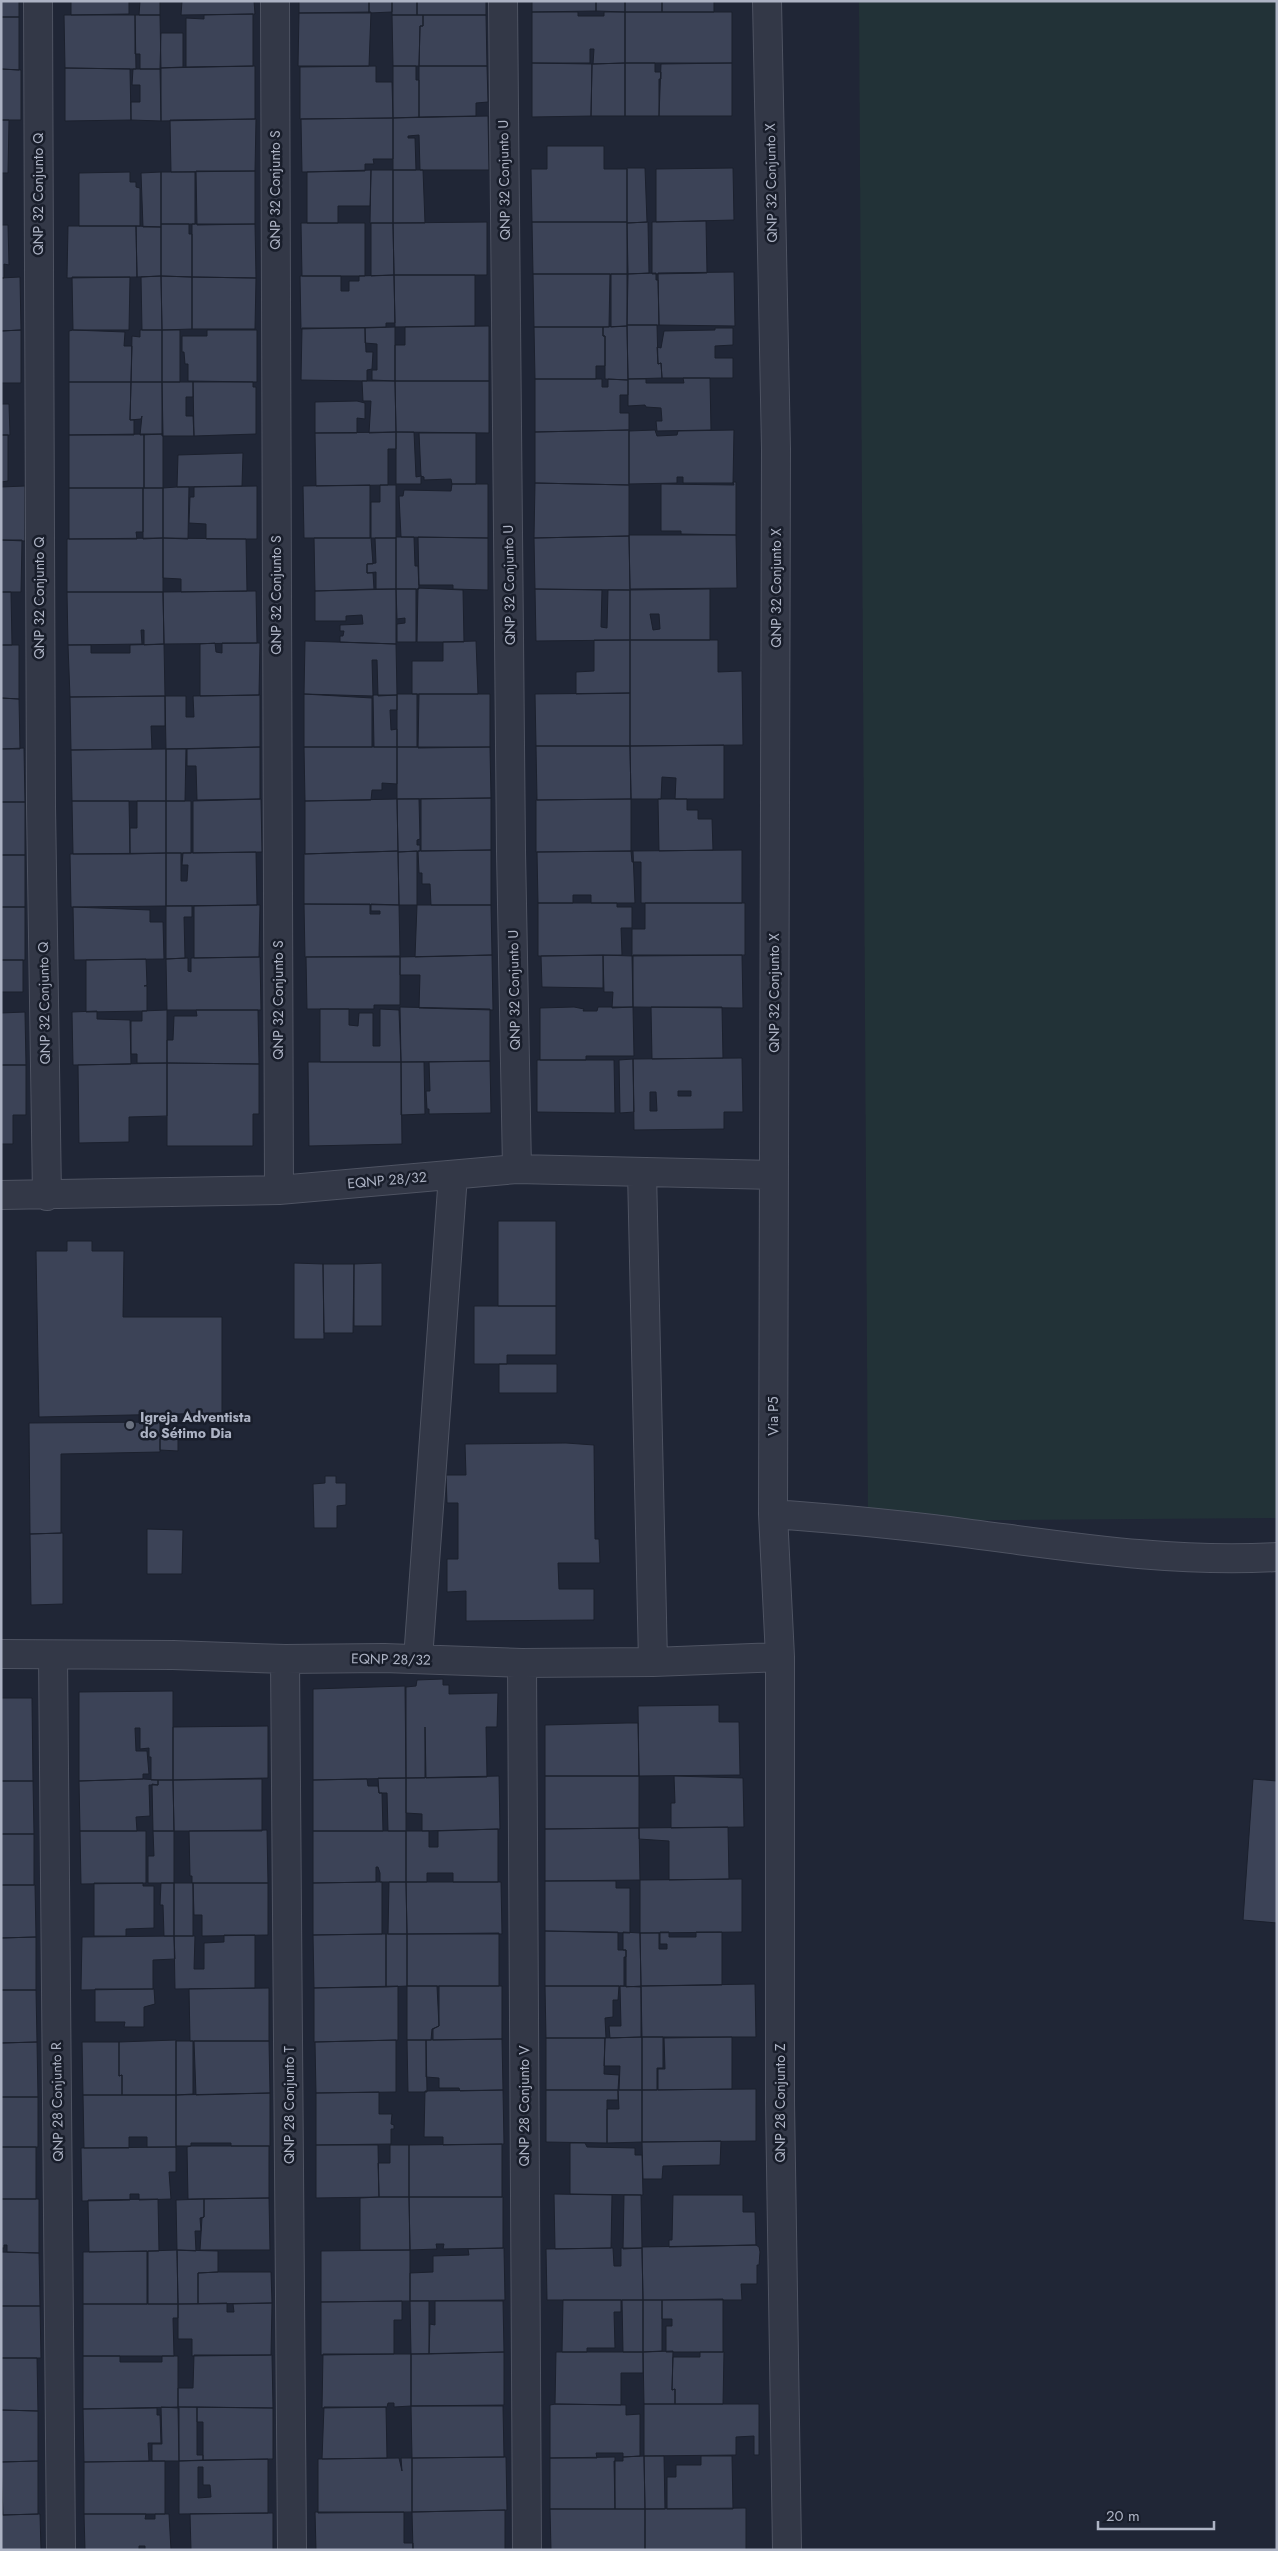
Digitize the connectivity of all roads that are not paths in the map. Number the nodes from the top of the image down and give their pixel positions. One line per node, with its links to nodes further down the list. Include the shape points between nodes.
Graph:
1 (38, 1): 11 (street, QNP 32 Conjunto Q, via 41,806)
2 (275, 1): 9 (street, QNP 32 Conjunto S)
3 (503, 1): 5 (street, QNP 32 Conjunto U)
4 (767, 1): 8 (street, QNP 32 Conjunto X, via 776,449)
5 (517, 1169): 6 (street, EQNP 28/32); 7 (street, EQNP 28/32)
6 (642, 1172): 8 (street, EQNP 28/32); 19 (street)
7 (453, 1175): 9 (street, EQNP 28/32); 17 (street)
8 (774, 1175): 12 (street, Via P5)
9 (279, 1190): 11 (street, EQNP 28/32)
10 (1, 1195): 11 (street, EQNP 28/32)
11 (47, 1196)
12 (773, 1514): 13 (street, via 868,1521 1120,1554 1248,1559); 16 (street, Via P5)
13 (1277, 1557)
14 (1, 1654): 15 (street, EQNP 28/32)
15 (53, 1655): 18 (street, EQNP 28/32, via 173,1654); 21 (street, QNP 28 Conjunto R)
16 (780, 1656): 19 (street, EQNP 28/32); 24 (street, QNP 28 Conjunto Z, via 780,2102)
17 (418, 1659): 18 (street, EQNP 28/32); 20 (street, EQNP 28/32)
18 (285, 1660): 22 (street, QNP 28 Conjunto T)
19 (652, 1662): 20 (street, EQNP 28/32)
20 (522, 1663): 23 (street, QNP 28 Conjunto V)
21 (61, 2550)
22 (292, 2550)
23 (527, 2550)
24 (787, 2550)

